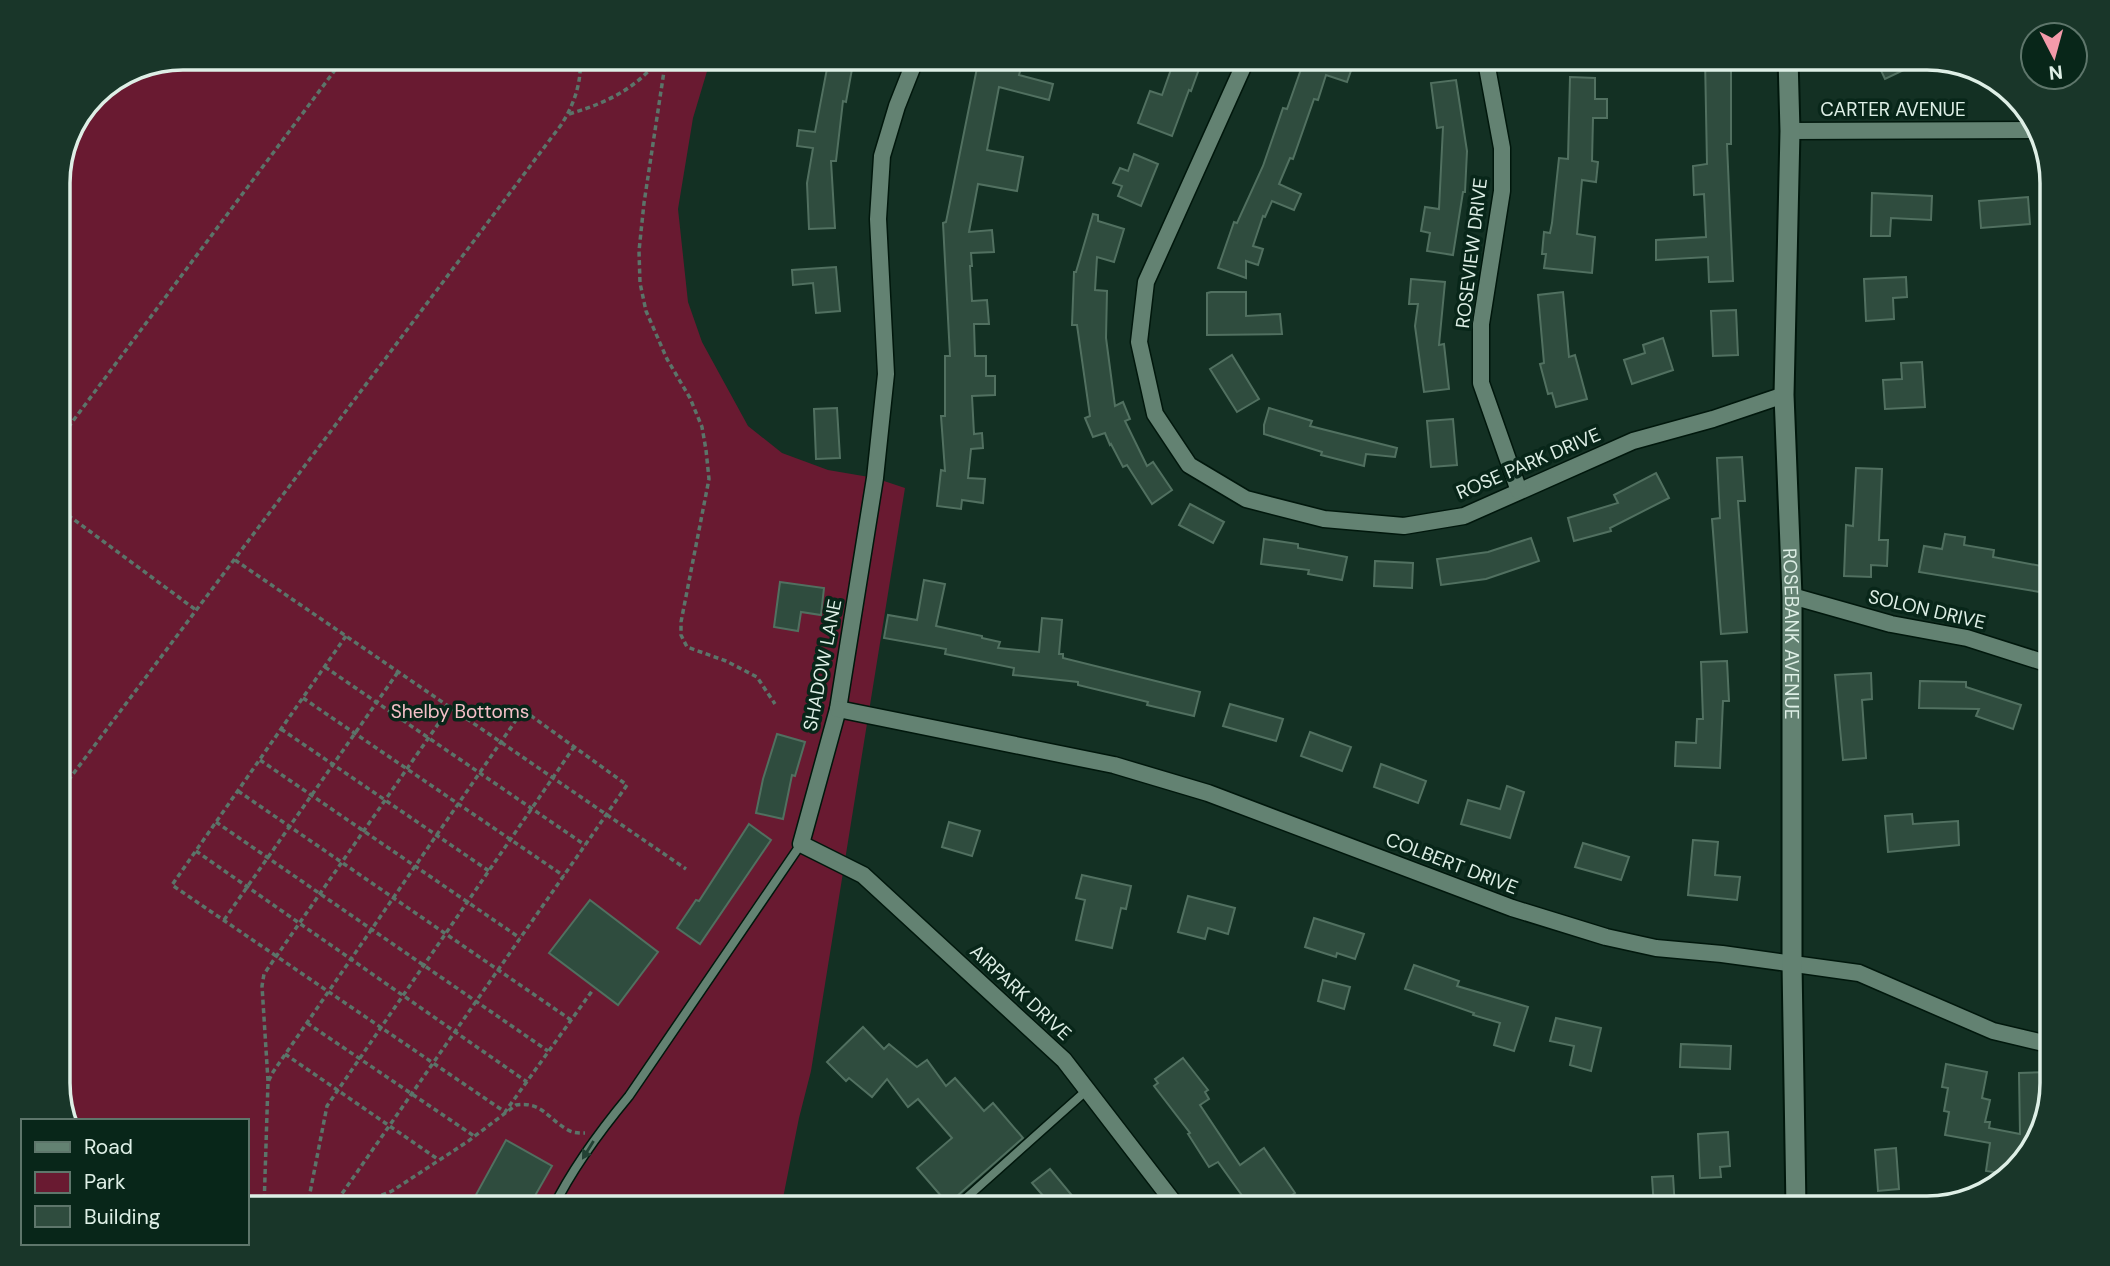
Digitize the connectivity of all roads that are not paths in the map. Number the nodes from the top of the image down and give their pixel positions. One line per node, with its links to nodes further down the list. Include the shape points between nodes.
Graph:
1 (911, 70): 11 (street, SHADOW LANE, via 882,156 878,219 886,374 875,478)
2 (1242, 70): 8 (street, ROSE PARK DRIVE, via 1146,282 1139,342 1155,414 1189,465 1246,499 1324,519 1404,526 1464,516)
3 (1488, 70): 8 (street, ROSEVIEW DRIVE, via 1502,148 1503,191 1481,324 1481,383)
4 (1788, 70): 6 (street, ROSEBANK AVENUE)
5 (2026, 130): 6 (street, CARTER AVENUE)
6 (1790, 131): 7 (street, ROSEBANK AVENUE)
7 (1784, 395): 8 (street, ROSE PARK DRIVE, via 1633,441); 9 (street, ROSEBANK AVENUE)
8 (1520, 491)
9 (1791, 596): 10 (street, SOLON DRIVE, via 1891,624 1967,638); 13 (street, ROSEBANK AVENUE)
10 (2040, 661)
11 (838, 709): 12 (street, SHADOW LANE); 13 (street, COLBERT DRIVE, via 1114,765 1193,789 1512,908 1606,937)
12 (801, 844): 15 (street, AIRPARK DRIVE, via 863,875 1064,1060); 16 (lane, SHADOW LANE, one-way to 16)
13 (1792, 964): 14 (street, COLBERT DRIVE, via 1859,973 1993,1031); 19 (street, ROSEBANK AVENUE)
14 (2040, 1042)
15 (1087, 1090): 17 (lane); 18 (street, AIRPARK DRIVE)
16 (559, 1196)
17 (968, 1196)
18 (1169, 1196)
19 (1796, 1196)

